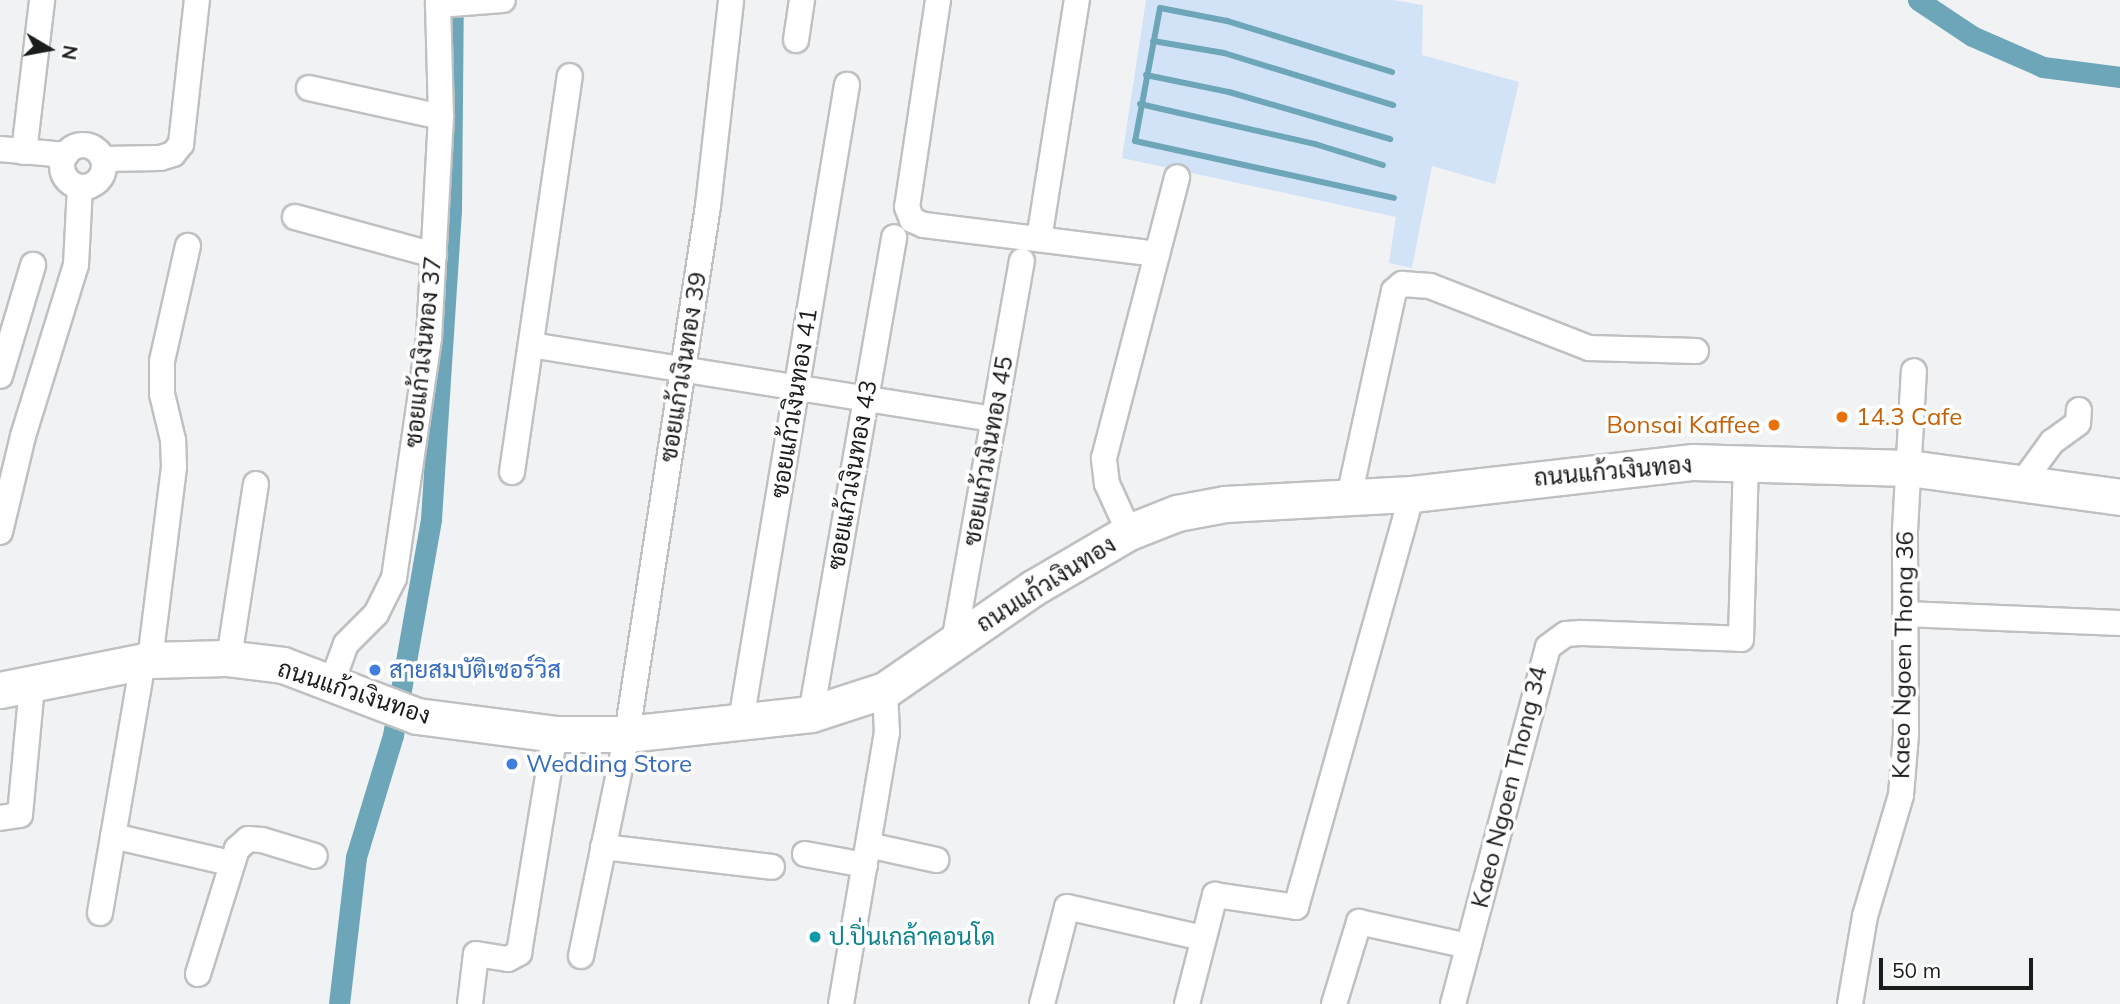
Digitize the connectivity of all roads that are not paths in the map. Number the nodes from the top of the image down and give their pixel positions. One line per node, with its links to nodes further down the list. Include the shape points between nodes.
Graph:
1 (42, 0): 14 (street)
2 (197, 0): 16 (street, via 181,144 173,154 160,158)
3 (731, 0): 29 (street, ซอยแก้วเงินทอง 39, via 724,83)
4 (802, 0): 9 (street)
5 (938, 0): 21 (street, via 907,207 912,220)
6 (1077, 0): 21 (street)
7 (493, 1): 8 (street)
8 (439, 3): 13 (street, ซอยแก้วเงินทอง 37)
9 (796, 40)
10 (570, 76): 27 (street)
11 (847, 85): 32 (street, ซอยแก้วเงินทอง 41)
12 (309, 88): 13 (street)
13 (441, 117): 24 (street, ซอยแก้วเงินทอง 37)
14 (12, 150): 15 (street)
15 (66, 155): 16 (street, via 83,145 95,149); 18 (street, via 64,174)
16 (103, 159): 18 (street, via 100,179)
17 (1177, 177): 23 (street)
18 (80, 187): 44 (street, via 76,265 23,436)
19 (295, 217): 24 (street)
20 (894, 237): 33 (street, ซอยแก้วเงินทอง 43)
21 (1039, 239): 23 (street)
22 (188, 246): 50 (street, via 162,361 162,394 174,467)
23 (1157, 254): 45 (street, via 1104,458 1107,484)
24 (434, 255): 51 (street, ซอยแก้วเงินทอง 37, via 429,338 394,578 376,614 346,644)
25 (1021, 261): 35 (street, ซอยแก้วเงินทอง 45)
26 (33, 265): 31 (street)
27 (531, 345): 29 (street); 38 (street)
28 (1696, 351): 42 (street, via 1589,348 1430,286 1402,284 1394,291)
29 (683, 370): 32 (street); 57 (street, ซอยแก้วเงินทอง 39)
30 (1914, 371): 37 (street, Kaeo Ngoen Thong 36)
31 (0, 376)
32 (796, 388): 33 (street); 55 (street, ซอยแก้วเงินทอง 41)
33 (866, 399): 35 (street); 54 (street, ซอยแก้วเงินทอง 43)
34 (2080, 410): 39 (street, via 2078,423 2052,442)
35 (994, 419): 48 (street, ซอยแก้วเงินทอง 45)
36 (1746, 464): 37 (street, ถนนแก้วเงินทอง); 41 (street, ถนนแก้วเงินทอง, via 1693,462 1611,468); 69 (street, Kaeo Ngoen Thong 34, via 1741,639 1581,632 1553,640 1541,660)
37 (1909, 468): 39 (street, ถนนแก้วเงินทอง); 46 (street, Kaeo Ngoen Thong 36)
38 (512, 472)
39 (2022, 483): 43 (street, ถนนแก้วเงินทอง)
40 (256, 484): 49 (street)
41 (1412, 494): 42 (street, ถนนแก้วเงินทอง); 68 (street, via 1296,907 1214,895)
42 (1349, 497): 45 (street, ถนนแก้วเงินทอง, via 1226,504 1177,513)
43 (2120, 497)
44 (0, 532)
45 (1129, 532): 48 (street, ถนนแก้วเงินทอง, via 1033,588)
46 (1905, 614): 47 (street); 78 (street, Kaeo Ngoen Thong 36, via 1906,734 1901,795 1865,916)
47 (2120, 623)
48 (954, 642): 53 (street, ถนนแก้วเงินทอง)
49 (229, 658): 50 (street, ถนนแก้วเงินทอง); 51 (street, ถนนแก้วเงินทอง, via 283,666)
50 (147, 661): 52 (street, ถนนแก้วเงินทอง); 59 (street)
51 (332, 682): 56 (street, ถนนแก้วเงินทอง, via 401,711)
52 (16, 688): 58 (street, via 20,816)
53 (885, 690): 54 (street, ถนนแก้วเงินทอง); 62 (street, via 888,723)
54 (811, 714): 55 (street, ถนนแก้วเงินทอง)
55 (741, 721): 57 (street, ถนนแก้วเงินทอง)
56 (555, 734): 57 (street, ถนนแก้วเงินทอง); 72 (street, via 519,953 508,959 476,954)
57 (627, 734): 60 (street, ซอยแก้วเงินทอง 39)
58 (0, 818)
59 (113, 836): 65 (street); 67 (street)
60 (603, 847): 66 (street); 70 (street, ซอยแก้วเงินทอง 39)
61 (805, 854): 62 (street)
62 (867, 855): 64 (street); 73 (street)
63 (315, 856): 65 (street, via 248,839)
64 (936, 860)
65 (230, 863): 71 (street)
66 (772, 867)
67 (100, 913)
68 (1202, 938): 74 (street, via 1067,907); 75 (street)
69 (1468, 946): 76 (street, via 1359,922); 77 (street, Kaeo Ngoen Thong 34)
70 (581, 956)
71 (198, 974)
72 (470, 1004)
73 (841, 1004)
74 (1042, 1004)
75 (1187, 1004)
76 (1334, 1004)
77 (1453, 1004)
78 (1850, 1004)

